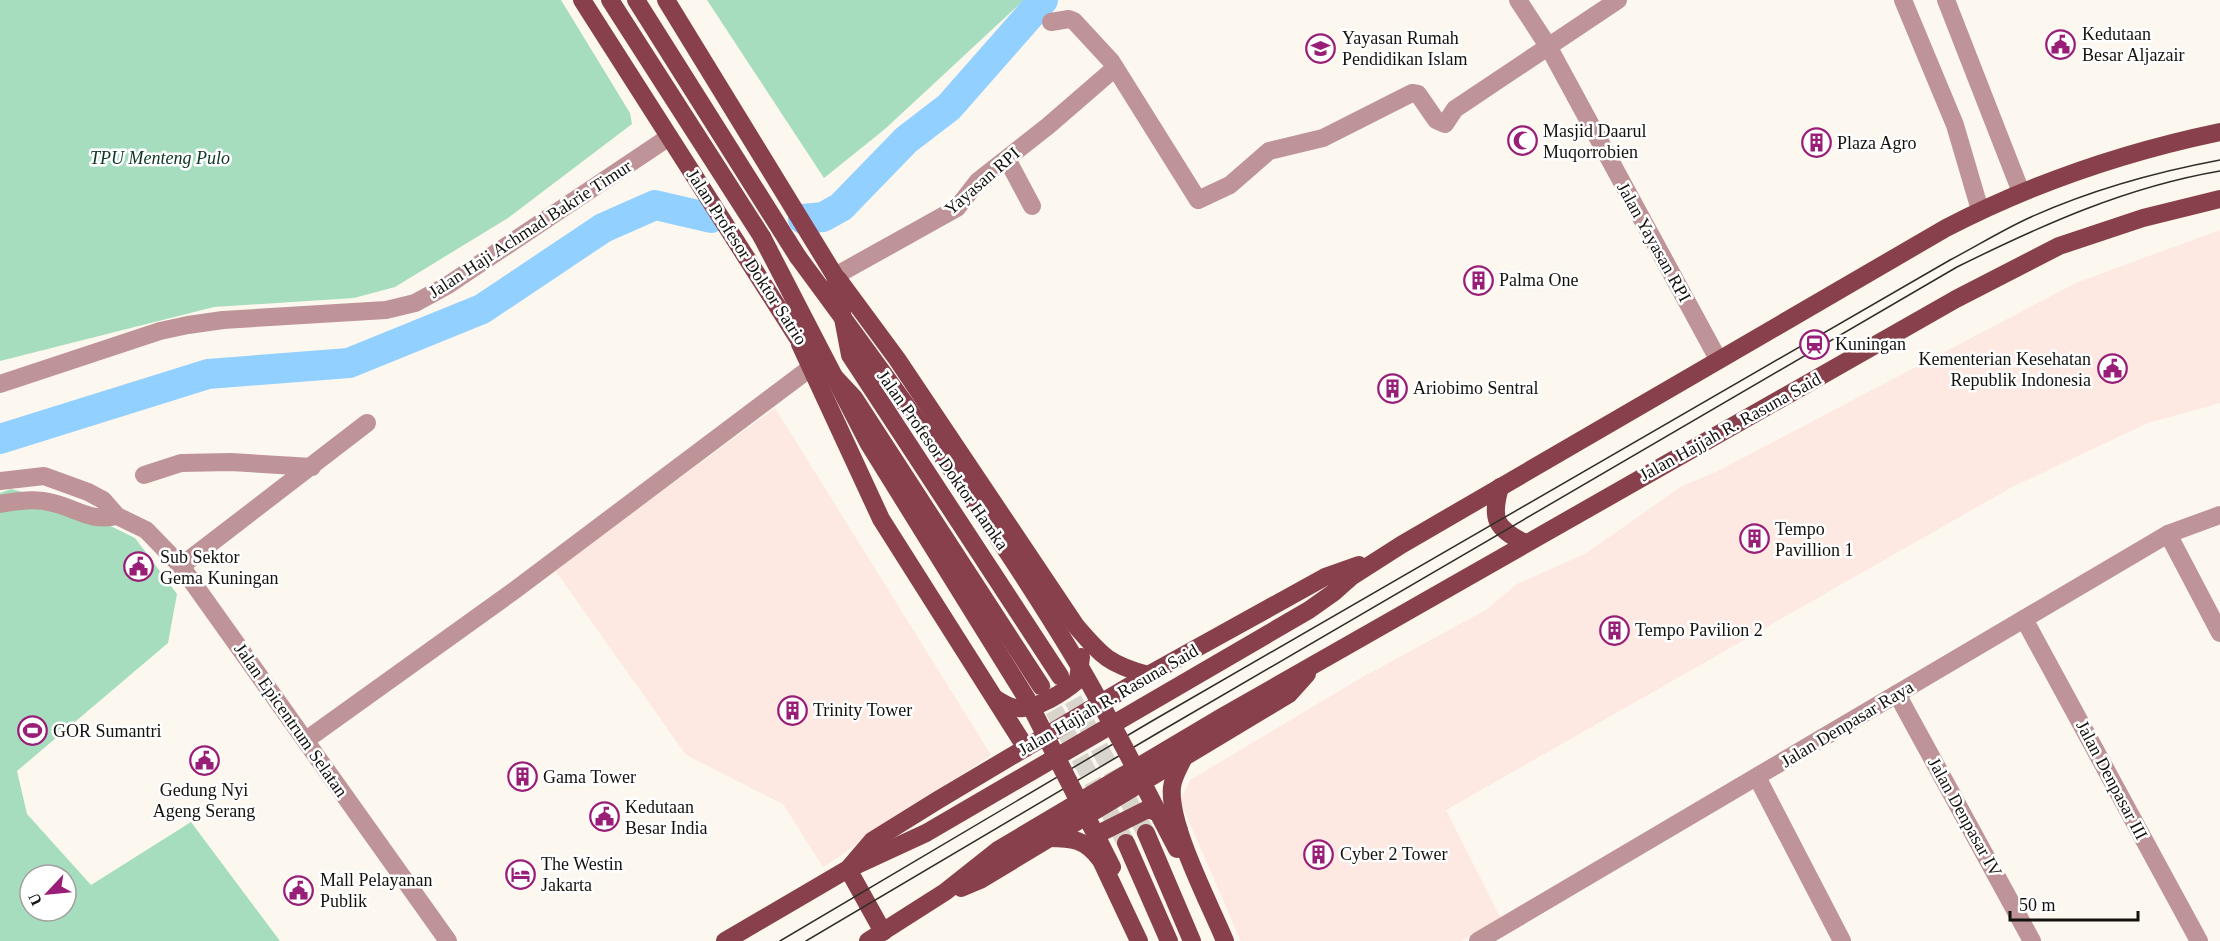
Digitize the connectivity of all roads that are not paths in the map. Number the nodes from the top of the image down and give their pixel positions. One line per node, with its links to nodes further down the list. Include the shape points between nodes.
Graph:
1 (582, 0): 13 (main road, Jalan Profesor Doktor Satrio)
2 (610, 0): 62 (main road, bridge, via 762,237 869,444 1027,699)
3 (636, 0): 65 (main road, Jalan Profesor Doktor Hamka, bridge, via 798,257 923,428 1070,649 1177,849)
4 (666, 0): 19 (main road)
5 (1518, 0): 10 (street, Jalan Yayasan RPI)
6 (1618, 0): 10 (street)
7 (1903, 0): 18 (street, via 1956,125)
8 (1946, 0): 15 (street)
9 (1051, 22): 11 (street, via 1074,21)
10 (1548, 46): 11 (street, via 1455,109 1445,124 1436,120 1418,94 1412,93 1323,138 1269,151 1230,184 1198,200); 21 (street, Jalan Yayasan RPI)
11 (1115, 68): 14 (street, Yayasan RPI)
12 (2220, 132): 15 (main road, Jalan Hajjah R. Rasuna Said, via 2140,150)
13 (669, 136): 20 (main road, Jalan Profesor Doktor Satrio); 23 (street, Jalan Haji Achmad Bakrie Timur, via 448,285 415,303 386,310 188,325)
14 (1007, 159): 17 (street); 19 (street, Yayasan RPI, via 978,181 957,207)
15 (2021, 192): 18 (main road, Jalan Hajjah R. Rasuna Said)
16 (2220, 199): 35 (main road, Jalan Hajjah R. Rasuna Said, via 2091,234 2038,256)
17 (1032, 206)
18 (1980, 210): 21 (main road, Jalan Hajjah R. Rasuna Said)
19 (835, 276): 39 (main road, via 897,359); 43 (main road, via 850,355)
20 (797, 337): 22 (main road); 44 (main road, Jalan Profesor Doktor Satrio, via 854,398)
21 (1718, 359): 28 (main road, Jalan Hajjah R. Rasuna Said)
22 (809, 369): 46 (main road, via 881,519); 47 (street, via 515,590)
23 (0, 384)
24 (367, 423): 25 (street)
25 (312, 467): 26 (street, via 181,463); 37 (street)
26 (144, 475)
27 (0, 481): 29 (street, via 44,476)
28 (1500, 487): 35 (main road, via 1497,523 1504,532); 36 (main road, Jalan Hajjah R. Rasuna Said)
29 (88, 492): 31 (street); 33 (street, via 103,500)
30 (0, 504): 31 (street, via 44,501)
31 (80, 513): 33 (street, via 100,520)
32 (2220, 515): 34 (street, Jalan Denpasar Raya)
33 (117, 516): 37 (street, Jalan Epicentrum Selatan, via 146,530)
34 (2168, 534): 38 (street, Jalan Denpasar Raya); 40 (street)
35 (1525, 543): 41 (main road, Jalan Hajjah R. Rasuna Said)
36 (1384, 555): 42 (main road, Jalan Hajjah R. Rasuna Said, via 1325,577); 56 (main road, Jalan Hajjah R. Rasuna Said, via 1309,610 926,833)
37 (181, 566): 47 (street, Jalan Epicentrum Selatan)
38 (2024, 619): 45 (street, Jalan Denpasar Raya); 70 (street, Jalan Denpasar III)
39 (1076, 626): 42 (main road, via 1101,656 1120,668); 46 (main road, via 1082,651 1078,680 1036,705 1021,709)
40 (2220, 633)
41 (1320, 661): 49 (main road, Jalan Hajjah R. Rasuna Said, via 1289,694); 57 (main road, Jalan Hajjah R. Rasuna Said, via 998,850)
42 (1148, 675): 48 (main road, Jalan Hajjah R. Rasuna Said)
43 (1060, 676)
44 (1041, 686)
45 (1897, 694): 50 (street, Jalan Denpasar Raya); 69 (street, Jalan Denpasar IV)
46 (996, 699): 48 (main road)
47 (306, 740): 59 (street, Jalan Epicentrum Selatan)
48 (1026, 748): 56 (main road, Jalan Hajjah R. Rasuna Said, via 872,842)
49 (1184, 757): 51 (main road, via 1172,786); 53 (main road, Jalan Hajjah R. Rasuna Said)
50 (1757, 777): 67 (street, Jalan Denpasar Raya); 68 (street)
51 (1179, 830): 55 (main road, via 1162,814 1148,809 1100,833 1096,847); 66 (main road)
52 (1146, 833): 64 (main road)
53 (1049, 838): 55 (main road, via 1082,841); 57 (main road, Jalan Hajjah R. Rasuna Said, via 980,880)
54 (1126, 843): 63 (main road)
55 (1102, 862): 61 (main road)
56 (848, 868): 58 (main road); 60 (main road, Jalan Hajjah R. Rasuna Said)
57 (945, 892): 58 (main road, Jalan Hajjah R. Rasuna Said)
58 (875, 937)
59 (448, 941)
60 (725, 941)
61 (1139, 941)
62 (1148, 941)
63 (1169, 941)
64 (1192, 941)
65 (1215, 941)
66 (1225, 941)
67 (1478, 941)
68 (1841, 941)
69 (2032, 941)
70 (2199, 941)

